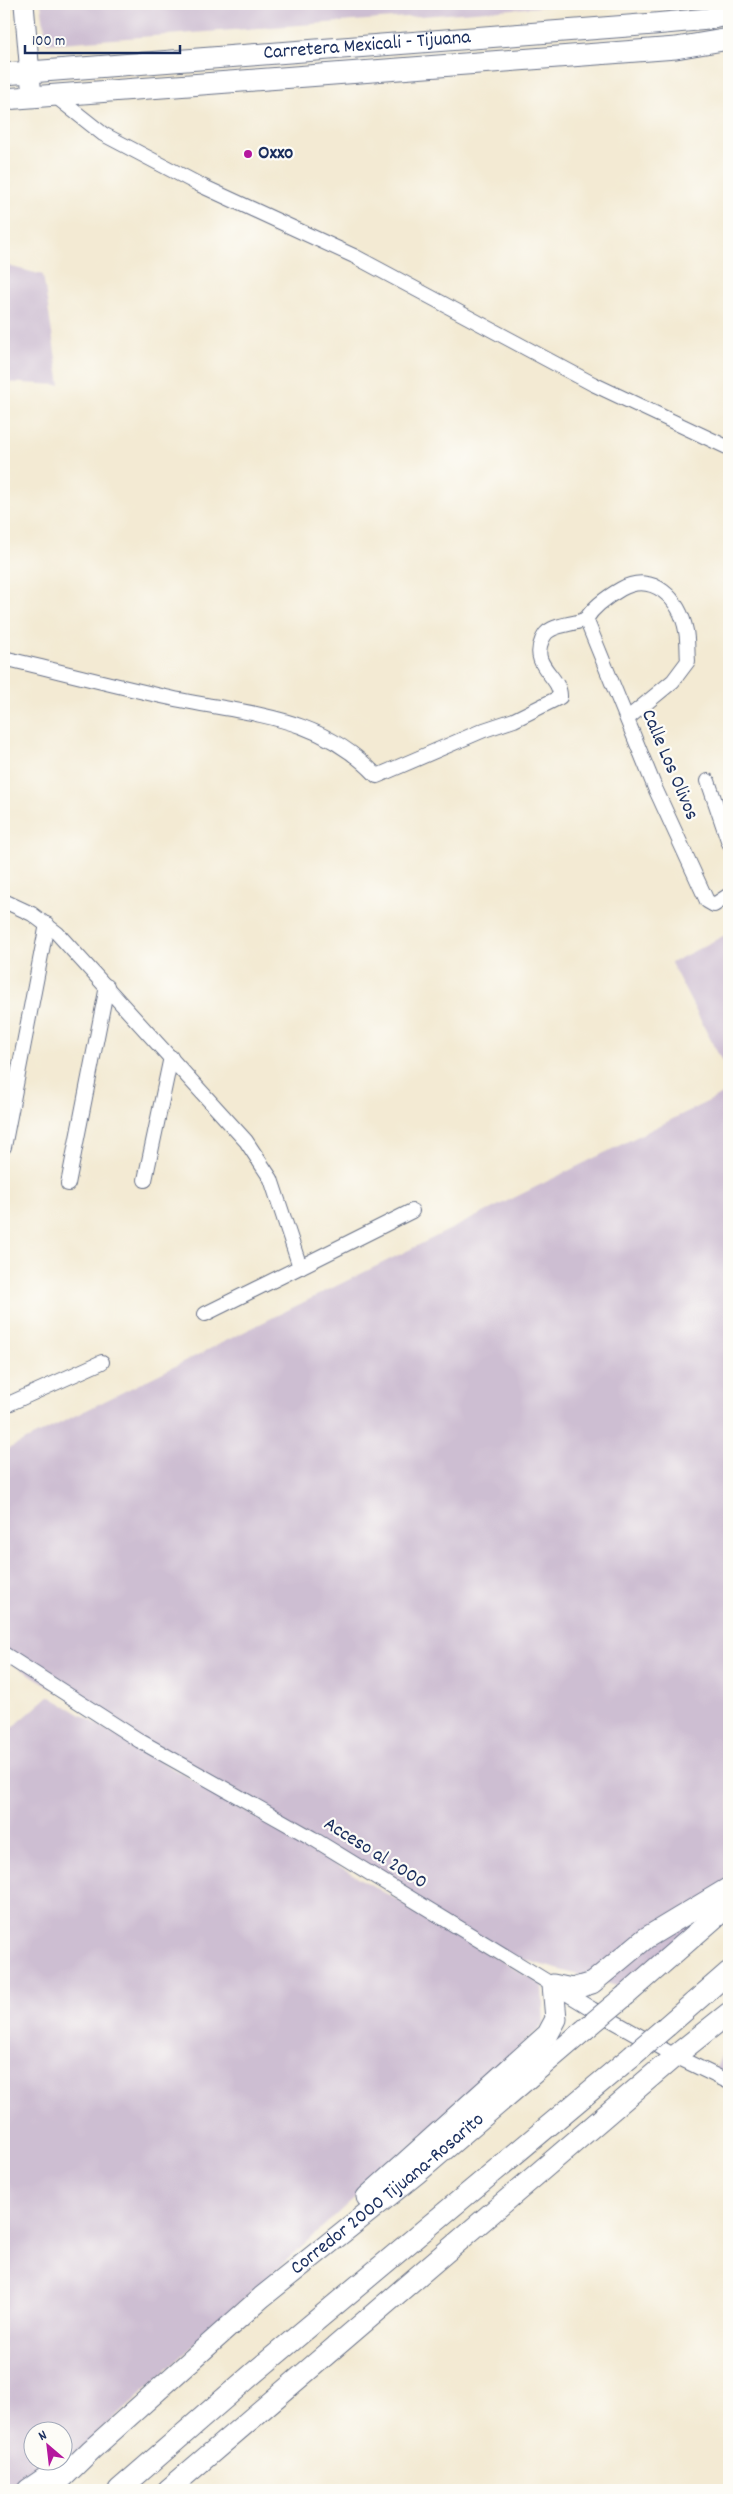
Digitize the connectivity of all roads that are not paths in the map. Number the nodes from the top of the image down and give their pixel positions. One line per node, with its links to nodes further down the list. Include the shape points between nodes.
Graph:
1 (24, 4): 5 (main road)
2 (729, 14): 5 (highway, Carretera Mexicali - Tijuana, via 654,24)
3 (729, 39): 6 (highway, Carretera Mexicali - Tijuana, via 676,48)
4 (4, 71): 5 (highway, Carretera Mexicali - Tijuana); 8 (main road)
5 (30, 73): 7 (main road)
6 (55, 96): 7 (highway, Carretera Mexicali - Tijuana); 9 (street, via 103,134 200,185 354,256 593,384)
7 (32, 97): 8 (highway, Carretera Mexicali - Tijuana)
8 (6, 99)
9 (729, 448)
10 (586, 619): 11 (street, via 545,633 539,646 539,658 560,691 560,698 378,776 352,754 317,732 292,722 166,697); 12 (street, Calle Los Olivos); 12 (street, via 593,609 630,584 647,583 671,598 680,612 686,631 688,662 673,681)
11 (4, 658)
12 (628, 718): 15 (street, Calle Los Olivos, via 655,788 707,900 714,905)
13 (708, 781): 14 (street)
14 (729, 843)
15 (729, 895)
16 (4, 901): 17 (street)
17 (48, 924): 18 (street); 20 (street)
18 (107, 986): 19 (street); 22 (street)
19 (171, 1057): 21 (street); 24 (street, via 263,1163 271,1178)
20 (4, 1147)
21 (145, 1180)
22 (68, 1184)
23 (412, 1211): 24 (street)
24 (300, 1267): 25 (street)
25 (205, 1314)
26 (102, 1362): 27 (street)
27 (4, 1406)
28 (4, 1654): 32 (street, Acceso al 2000, via 140,1741 312,1838)
29 (729, 1888): 32 (highway, via 646,1938 592,1984 572,1989)
30 (729, 1905): 38 (highway, Corredor 2000 Tijuana-Rosarito, bridge, via 417,2173)
31 (729, 1972): 36 (highway, bridge)
32 (553, 1985): 34 (street, Acceso al 2000); 38 (highway, via 556,2019 537,2047 378,2186)
33 (729, 2013): 34 (highway)
34 (675, 2056): 35 (street, Acceso al 2000); 37 (highway)
35 (729, 2082)
36 (377, 2271): 37 (highway); 39 (highway)
37 (419, 2276): 40 (highway)
38 (262, 2297): 41 (highway, Corredor 2000 Tijuana-Rosarito)
39 (256, 2371): 40 (highway); 44 (highway)
40 (236, 2431): 45 (highway)
41 (83, 2457): 42 (highway, via 56,2470); 43 (highway, Corredor 2000 Tijuana-Rosarito)
42 (28, 2490)
43 (50, 2490)
44 (119, 2490)
45 (168, 2490)

